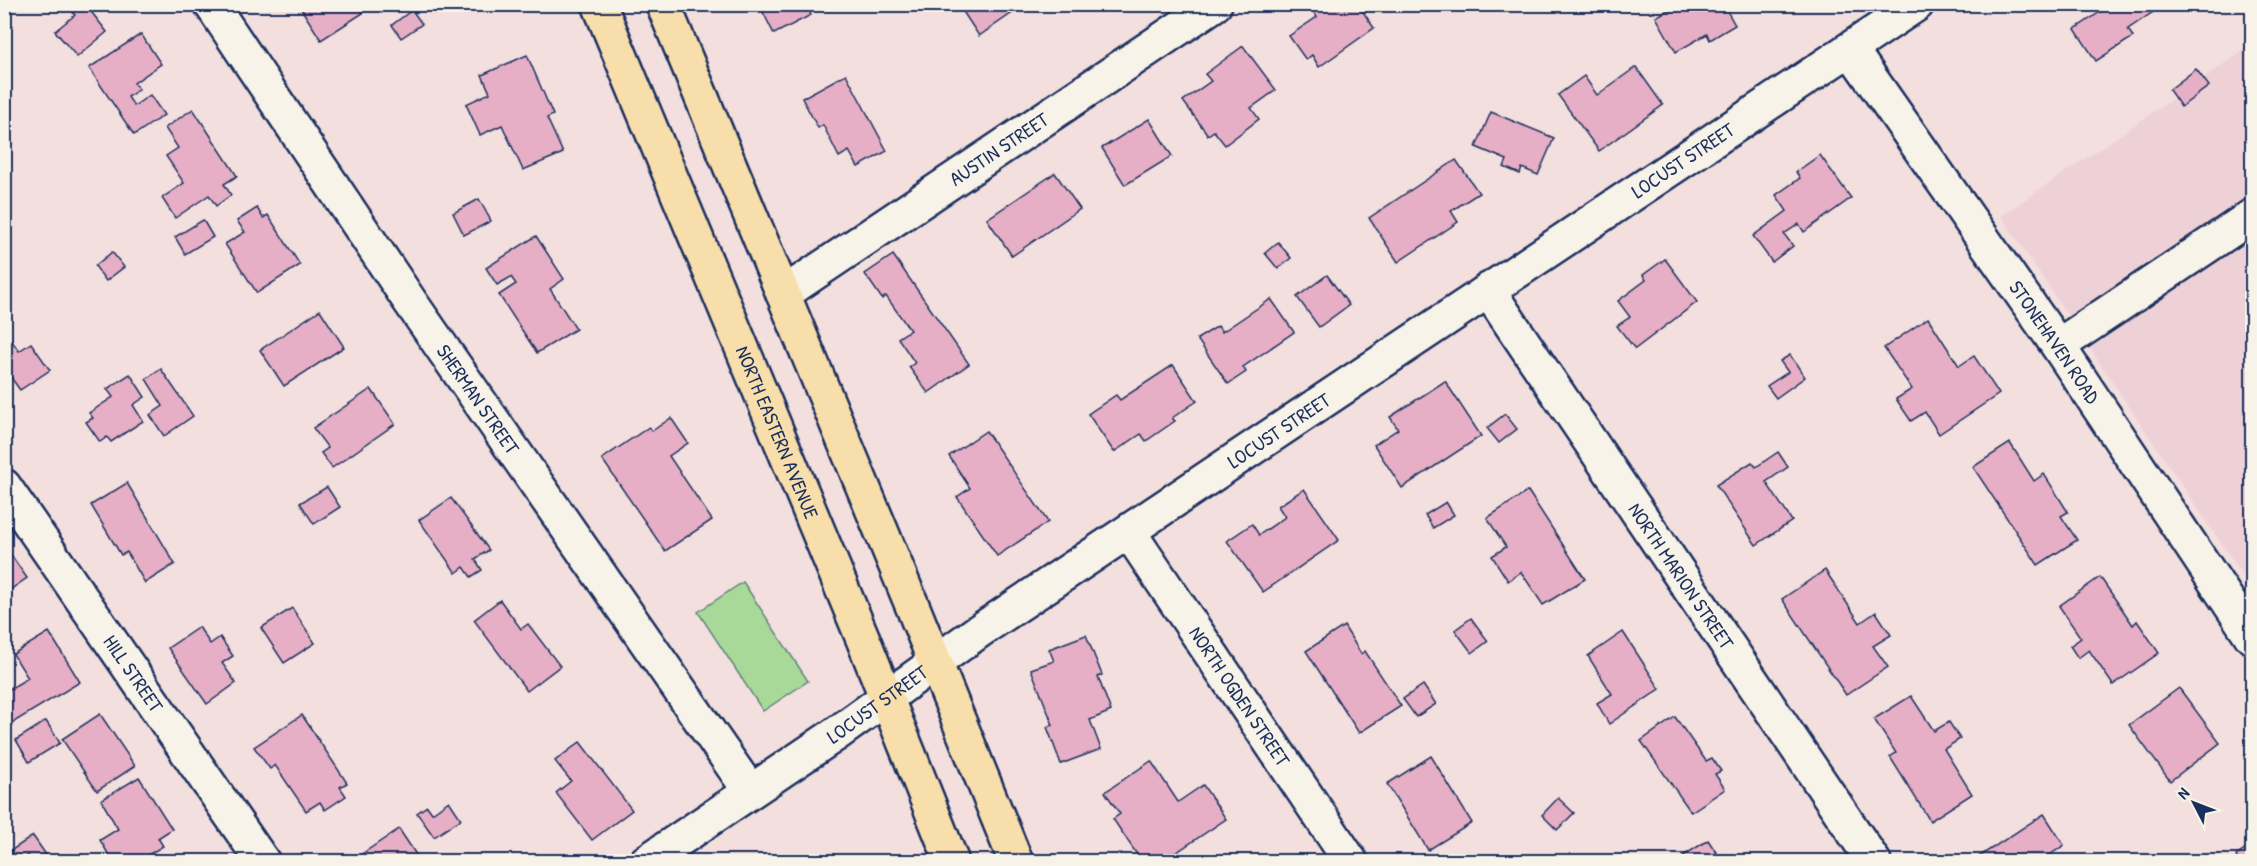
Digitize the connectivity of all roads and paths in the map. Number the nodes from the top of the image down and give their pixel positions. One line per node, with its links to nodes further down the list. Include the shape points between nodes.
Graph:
1 (211, 4): 16 (street, SHERMAN STREET, via 409,300)
2 (599, 4): 15 (main road, NORTH EASTERN AVENUE)
3 (663, 4): 9 (main road)
4 (1215, 4): 9 (street, AUSTIN STREET)
5 (1917, 4): 6 (street, LOCUST STREET)
6 (1851, 50): 8 (street, LOCUST STREET); 10 (street, STONEHAVEN ROAD)
7 (2253, 216): 10 (street)
8 (1488, 290): 12 (street, LOCUST STREET); 22 (street, NORTH MARION STREET)
9 (783, 294): 14 (main road)
10 (2058, 346): 13 (street, STONEHAVEN ROAD)
11 (4, 486): 17 (street, HILL STREET)
12 (1129, 532): 14 (street, LOCUST STREET); 21 (street, NORTH OGDEN STREET)
13 (2253, 637)
14 (935, 664): 15 (street, LOCUST STREET); 20 (main road)
15 (886, 699): 16 (street, LOCUST STREET); 19 (main road, NORTH EASTERN AVENUE)
16 (750, 791): 18 (street, LOCUST STREET)
17 (262, 861)
18 (646, 861)
19 (952, 861)
20 (1016, 861)
21 (1351, 861)
22 (1874, 861)

